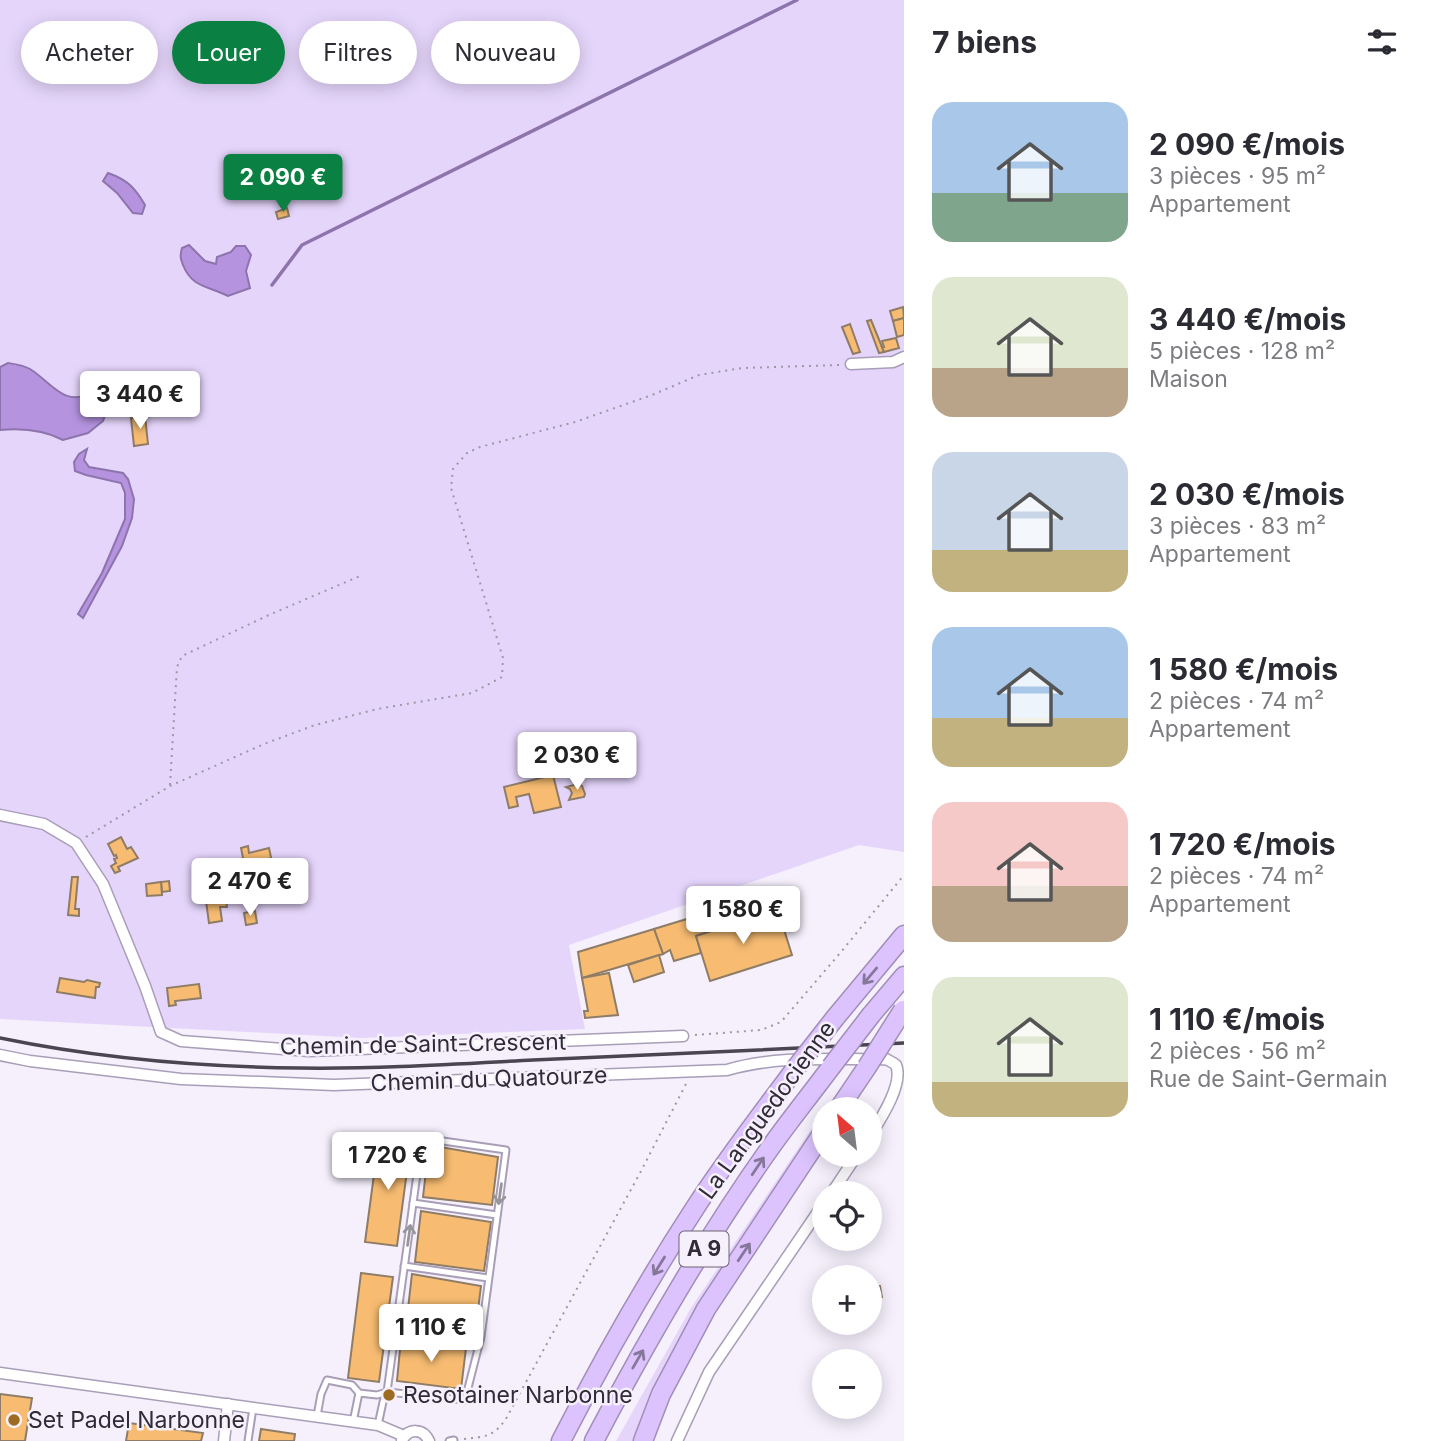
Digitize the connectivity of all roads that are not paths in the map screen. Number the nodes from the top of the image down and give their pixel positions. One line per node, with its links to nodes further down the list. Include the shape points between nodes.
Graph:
1 (904, 357): 2 (street, via 893,362)
2 (851, 364)
3 (0, 815): 7 (street, Chemin de Saint-Crescent, via 44,824 76,844 103,884 161,1032 181,1041 309,1051)
4 (904, 935): 33 (highway, La Languedocienne / A 9, one-way to 33, bridge, via 795,1069 696,1207 594,1376)
5 (904, 976): 34 (highway, La Languedocienne / A 9, one-way to 5, bridge, via 721,1221 771,1147)
6 (904, 1010): 9 (highway, bridge)
7 (683, 1036)
8 (0, 1055): 10 (street, Chemin du Quatourze, via 181,1079 334,1085 727,1070 775,1061 886,1059 896,1065 901,1077)
9 (847, 1097)
10 (882, 1118)
11 (812, 1149): 35 (highway, one-way to 11, via 661,1394 706,1309)
12 (414, 1203): 13 (lane); 13 (lane, one-way to 13, via 422,1138 494,1148 506,1150); 15 (lane, one-way to 12)
13 (497, 1215): 16 (lane)
14 (812, 1221): 36 (street, via 709,1372)
15 (404, 1266): 16 (lane); 17 (lane)
16 (488, 1278): 18 (lane)
17 (395, 1331): 18 (lane); 20 (lane)
18 (480, 1341): 20 (lane, via 465,1400)
19 (0, 1373): 22 (street)
20 (387, 1392): 21 (lane); 26 (lane)
21 (359, 1393): 24 (lane, via 352,1385 327,1380); 25 (lane)
22 (228, 1404): 23 (street); 29 (street)
23 (253, 1408): 24 (street); 30 (lane)
24 (317, 1417): 25 (street)
25 (354, 1422): 26 (street)
26 (378, 1425): 27 (street)
27 (403, 1438): 31 (street, via 417,1431)
28 (454, 1440): 32 (lane)
29 (224, 1441)
30 (248, 1441)
31 (429, 1441)
32 (449, 1441)
33 (561, 1441)
34 (594, 1441)
35 (643, 1441)
36 (677, 1441)

